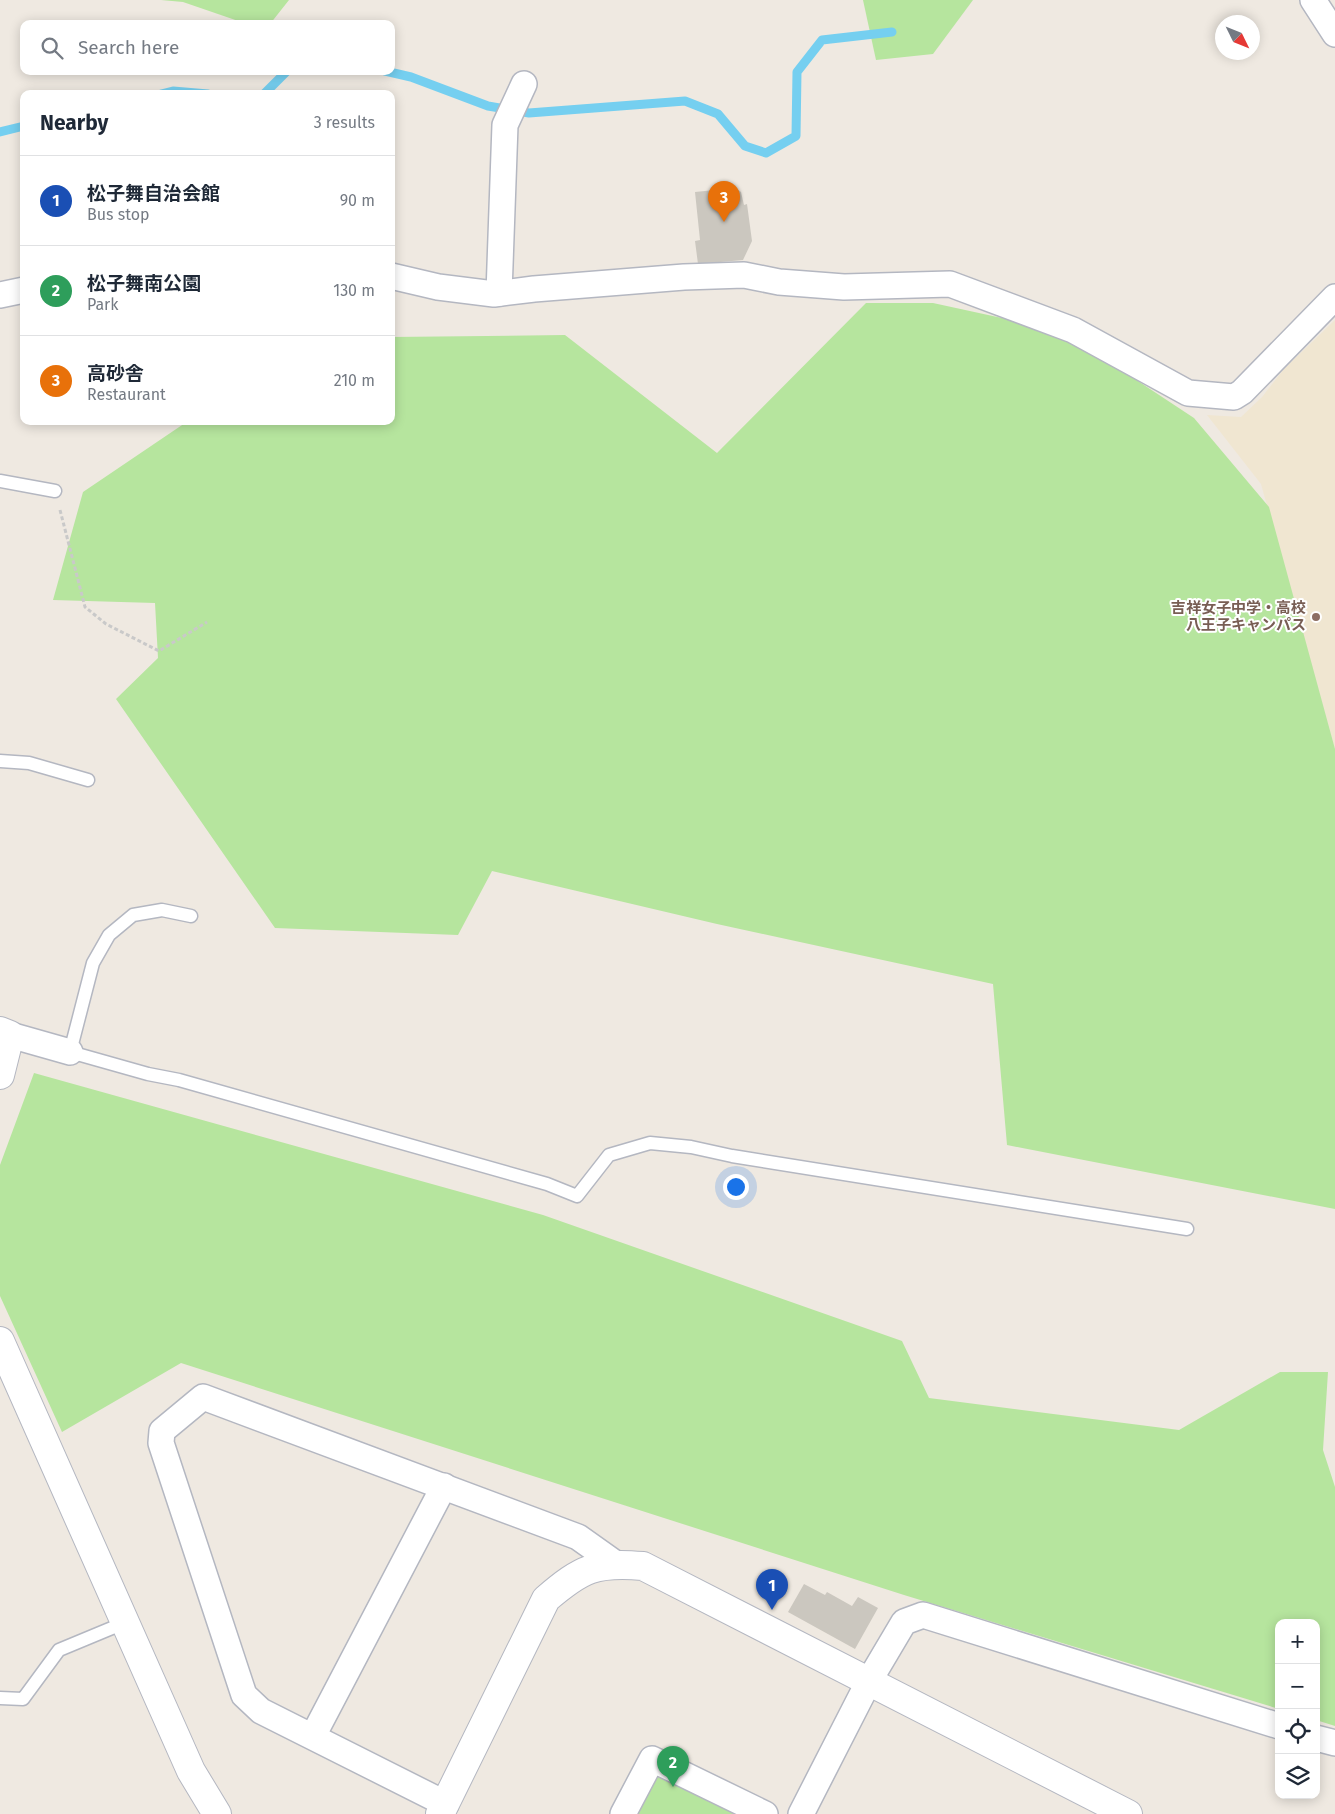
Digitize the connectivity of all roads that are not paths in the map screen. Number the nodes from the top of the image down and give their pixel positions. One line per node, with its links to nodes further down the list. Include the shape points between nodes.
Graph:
1 (1313, 0): 2 (street)
2 (1335, 34)
3 (516, 101): 6 (street, via 505,125)
4 (395, 277): 6 (street, via 438,287)
5 (20, 291): 7 (street)
6 (499, 293): 8 (street, via 744,275 778,282 844,287 950,284 1073,330 1188,393 1234,397)
7 (0, 295)
8 (1335, 297)
9 (0, 481): 10 (lane)
10 (55, 491)
11 (0, 761): 12 (lane, via 28,763)
12 (88, 780)
13 (191, 916): 15 (lane, via 162,910 132,915 108,935 93,963)
14 (5, 1033): 15 (street); 16 (street)
15 (70, 1052): 17 (lane, via 547,1184 577,1196 609,1155 650,1143 691,1147)
16 (0, 1075)
17 (1188, 1230)
18 (0, 1341): 21 (street)
19 (444, 1486): 20 (street, via 578,1537); 25 (street); 25 (street, via 203,1397 162,1431 161,1443 244,1695 261,1711)
20 (616, 1564): 22 (street, via 644,1566); 28 (street, via 587,1569 546,1598)
21 (124, 1622): 23 (lane, via 58,1650 23,1700); 29 (street, via 191,1771)
22 (869, 1681): 24 (street, via 904,1622 923,1615); 32 (street); 33 (street)
23 (0, 1698)
24 (1275, 1725)
25 (312, 1736): 28 (street)
26 (1320, 1739): 27 (street)
27 (1335, 1743)
28 (443, 1809)
29 (217, 1814)
30 (623, 1814): 31 (street, via 652,1759)
31 (765, 1814)
32 (801, 1814)
33 (1128, 1814)

